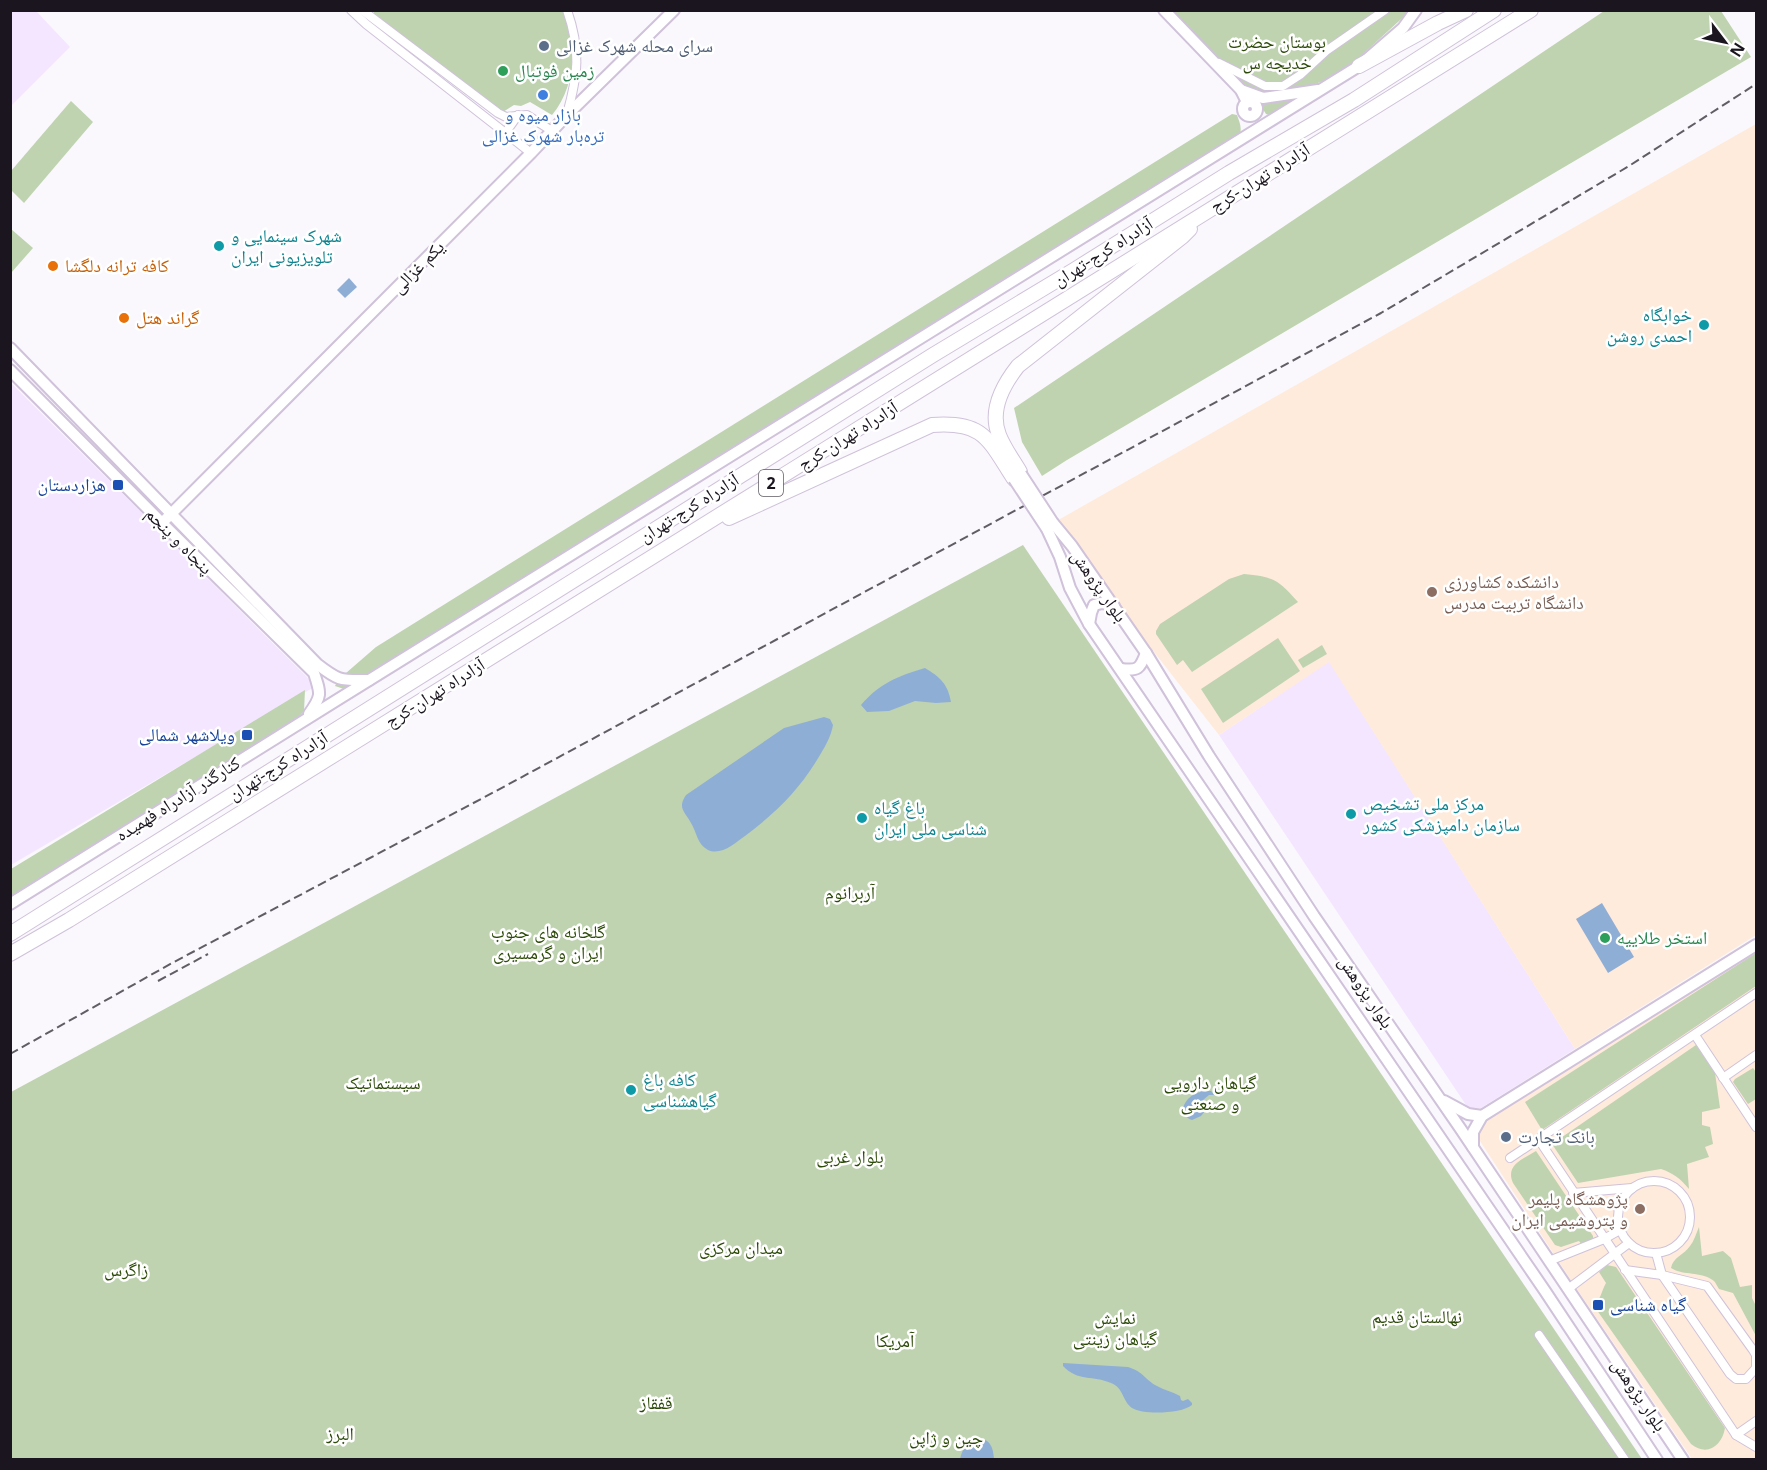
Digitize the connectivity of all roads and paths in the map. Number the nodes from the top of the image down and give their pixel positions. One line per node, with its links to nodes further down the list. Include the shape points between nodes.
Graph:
1 (351, 10): 11 (street)
2 (567, 10): 19 (street, via 575,40 577,72)
3 (674, 10): 19 (street, یکم غزالی)
4 (1164, 10): 12 (street)
5 (1385, 10): 12 (street, via 1283,86 1265,86)
6 (1416, 10): 13 (street, کنارگذر آزادراه فهمیده, via 1403,28)
7 (1466, 10): 13 (highway)
8 (1494, 10): 42 (highway, آزادراه کرج-تهران / 2, via 1354,100 1228,172 933,355)
9 (1531, 10): 26 (highway, آزادراه تهران-کرج / 2)
10 (366, 12): 11 (street); 16 (street)
11 (366, 24): 17 (street)
12 (1211, 58): 14 (street)
13 (1359, 66): 15 (street, کنارگذر آزادراه فهمیده)
14 (1241, 90): 15 (street, via 1263,98); 20 (street, via 1246,102 1243,111)
15 (1321, 90): 21 (street, کنارگذر آزادراه فهمیده)
16 (472, 94): 17 (street); 18 (street, via 506,117)
17 (467, 102): 24 (street)
18 (518, 115): 22 (street, via 527,115); 24 (street, via 508,129)
19 (567, 115): 22 (street, یکم غزالی)
20 (1254, 115): 21 (street); 23 (street)
21 (1272, 120): 23 (street, کنارگذر آزادراه فهمیده)
22 (552, 131): 25 (street, یکم غزالی)
23 (1253, 132): 39 (street, کنارگذر آزادراه فهمیده)
24 (509, 135): 25 (street)
25 (531, 153): 30 (street, یکم غزالی)
26 (1206, 211): 29 (highway, via 1182,237 1018,366 1006,381 996,412 998,434); 33 (highway, آزادراه تهران-کرج / 2)
27 (10, 348): 30 (street, پنجاه و پنجم)
28 (10, 370): 31 (street, پنجاه و پنجم)
29 (1017, 476): 32 (street, bridge); 33 (highway, via 985,435 957,424 932,425)
30 (171, 514): 31 (street, یکم غزالی); 37 (street, پنجاه و پنجم)
31 (162, 523): 37 (street, پنجاه و پنجم)
32 (1050, 526): 34 (street, بلوار پژوهش, via 1072,546); 35 (street, بلوار پژوهش, via 1070,588)
33 (683, 539): 44 (highway, آزادراه تهران-کرج / 2)
34 (1114, 606): 35 (street, via 1094,605); 36 (street, بلوار پژوهش)
35 (1089, 624): 38 (street, بلوار پژوهش)
36 (1146, 652): 38 (street, via 1138,668); 49 (street, بلوار پژوهش, via 1314,916)
37 (315, 669): 39 (street, via 343,680); 40 (street, via 319,700)
38 (1121, 669): 72 (street, بلوار پژوهش)
39 (369, 680): 40 (street, کنارگذر آزادراه فهمیده)
40 (306, 719): 41 (street, کنارگذر آزادراه فهمیده)
41 (10, 904)
42 (10, 934)
43 (1756, 945): 50 (street)
44 (10, 954)
45 (1756, 993): 46 (street)
46 (1695, 1035): 48 (street); 52 (street)
47 (1756, 1057): 48 (street)
48 (1723, 1078): 51 (street)
49 (1440, 1098): 50 (street, via 1468,1114); 53 (street, بلوار پژوهش)
50 (1482, 1116): 53 (street, via 1473,1132)
51 (1756, 1128)
52 (1539, 1140): 54 (street); 56 (street)
53 (1473, 1148): 62 (street, بلوار پژوهش)
54 (1510, 1158)
55 (1632, 1188): 56 (street); 57 (street, via 1619,1207); 60 (street, via 1643,1182 1667,1183 1677,1189 1689,1209 1686,1234 1678,1244)
56 (1573, 1193): 58 (street)
57 (1620, 1230): 58 (street); 59 (street)
58 (1604, 1239): 61 (street); 62 (street)
59 (1629, 1243): 60 (street); 61 (street)
60 (1656, 1253): 64 (street)
61 (1614, 1254): 63 (street); 65 (street)
62 (1549, 1261): 65 (street, بلوار پژوهش)
63 (1625, 1269): 64 (street); 69 (street)
64 (1662, 1275): 67 (street, via 1707,1286 1753,1350); 67 (street, via 1730,1374 1746,1379)
65 (1568, 1289): 73 (street, بلوار پژوهش)
66 (1539, 1335): 71 (street)
67 (1756, 1366)
68 (1756, 1422): 69 (street)
69 (1736, 1435): 70 (street)
70 (1756, 1447)
71 (1624, 1460)
72 (1657, 1460)
73 (1683, 1460)

